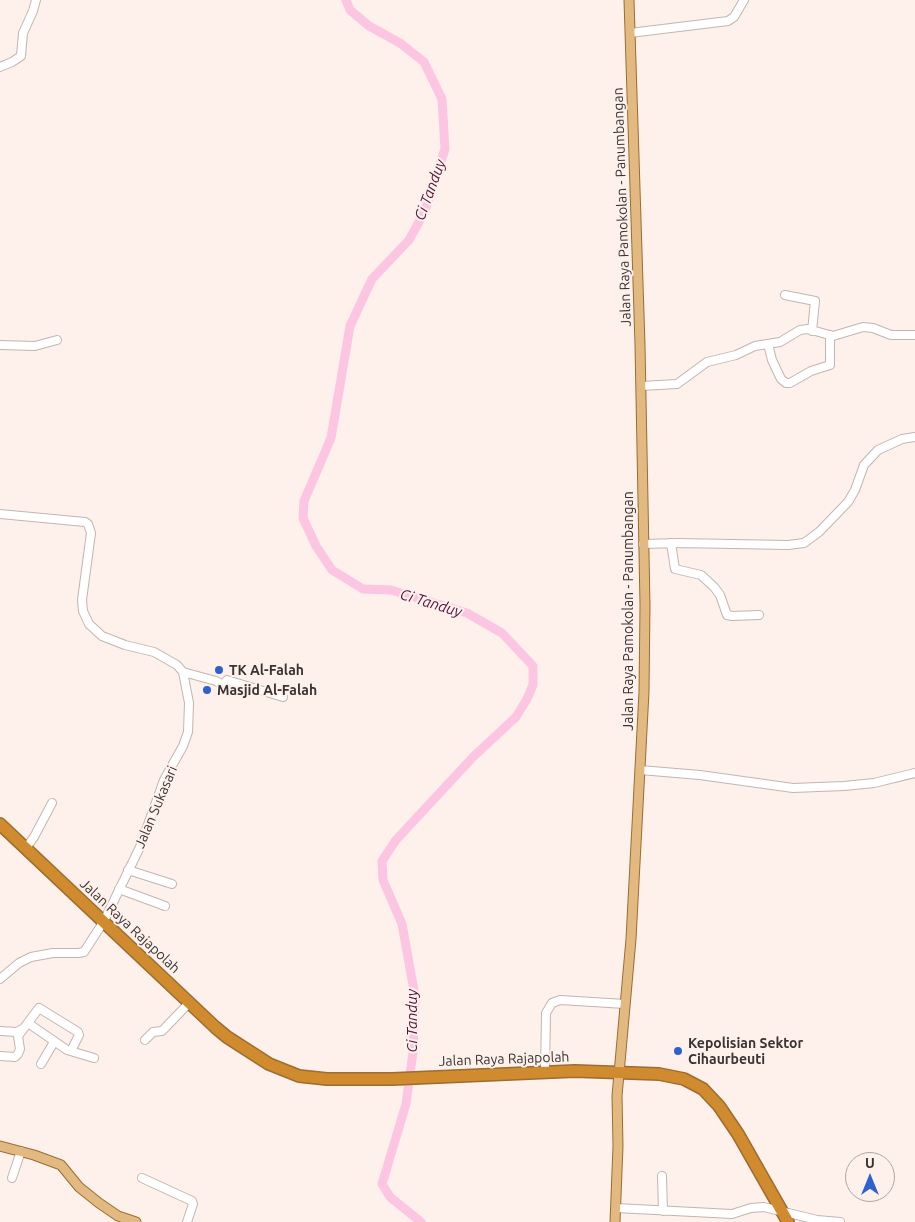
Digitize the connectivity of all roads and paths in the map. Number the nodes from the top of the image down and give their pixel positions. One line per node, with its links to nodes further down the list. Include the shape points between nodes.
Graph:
1 (36, 0): 5 (street, via 23,32 21,56)
2 (628, 0): 4 (main road, Jalan Raya Pamokolan - Panumbangan)
3 (744, 0): 4 (street, via 728,21)
4 (630, 33): 13 (main road, Jalan Raya Pamokolan - Panumbangan)
5 (0, 67)
6 (785, 294): 7 (street, via 815,301)
7 (812, 331): 8 (street); 11 (street, via 800,330 780,342)
8 (830, 335): 9 (street, via 863,327 891,335); 11 (street, via 830,365 790,383 781,379)
9 (915, 335)
10 (57, 340): 12 (street, via 35,346)
11 (768, 344): 13 (street, via 707,362 677,384)
12 (0, 345)
13 (640, 386): 17 (main road, Jalan Raya Pamokolan - Panumbangan)
14 (915, 437): 16 (street, via 893,442 874,455 864,465 848,502 804,543)
15 (0, 514): 19 (street, via 88,524 91,533 82,600 89,624 102,636 154,652)
16 (671, 542): 17 (street); 18 (street, via 675,569 701,574 720,595 726,615)
17 (643, 544): 21 (main road, Jalan Raya Pamokolan - Panumbangan, via 644,692)
18 (759, 615)
19 (183, 672): 20 (street, via 223,685 227,680); 26 (street, Jalan Sukasari, via 189,703 188,732 164,780 140,847)
20 (283, 697)
21 (640, 770): 22 (street, via 793,788 874,783); 34 (main road, Jalan Raya Pamokolan - Panumbangan)
22 (915, 773)
23 (52, 803): 25 (street)
24 (0, 824): 25 (highway, Jalan Raya Rajapolah)
25 (26, 848): 30 (highway, Jalan Raya Rajapolah)
26 (128, 870): 27 (street); 28 (street, Jalan Sukasari)
27 (172, 884)
28 (119, 889): 29 (street); 30 (street, Jalan Sukasari)
29 (165, 906)
30 (104, 921): 31 (street, Jalan Sukasari, via 84,952 31,957); 32 (highway, Jalan Raya Rajapolah)
31 (0, 979)
32 (190, 1002): 38 (street, via 162,1031 153,1032); 44 (highway, Jalan Raya Rajapolah, via 227,1037 269,1064 299,1076 392,1079)
33 (39, 1004): 35 (street)
34 (625, 1004): 44 (street, via 560,1000 552,1003 546,1013); 45 (main road, Jalan Raya Pamokolan - Panumbangan)
35 (28, 1023): 36 (street, via 17,1032); 37 (street); 39 (street); 40 (street, via 40,1008 78,1032 80,1035)
36 (0, 1032): 37 (street)
37 (18, 1036): 41 (street, via 18,1054 15,1057)
38 (145, 1040)
39 (54, 1042): 40 (street); 43 (street)
40 (71, 1051): 42 (street)
41 (0, 1056)
42 (94, 1058)
43 (41, 1064)
44 (545, 1072): 45 (highway, Jalan Raya Rajapolah)
45 (620, 1073): 51 (main road, Jalan Raya Pamokolan - Panumbangan); 53 (highway, Jalan Raya Rajapolah, via 659,1074 684,1079 703,1089 733,1127)
46 (0, 1146): 47 (main road)
47 (21, 1151): 49 (street); 54 (main road, via 61,1165 79,1187 99,1203 118,1216)
48 (662, 1176): 52 (street)
49 (12, 1178)
50 (142, 1178): 55 (street, via 192,1201)
51 (616, 1208): 52 (street); 56 (main road, Jalan Raya Pamokolan - Panumbangan)
52 (663, 1211): 53 (street, via 732,1214 764,1207)
53 (782, 1211): 57 (highway, Jalan Raya Rajapolah); 58 (street)
54 (136, 1222)
55 (187, 1222)
56 (614, 1222)
57 (788, 1222)
58 (840, 1222)

